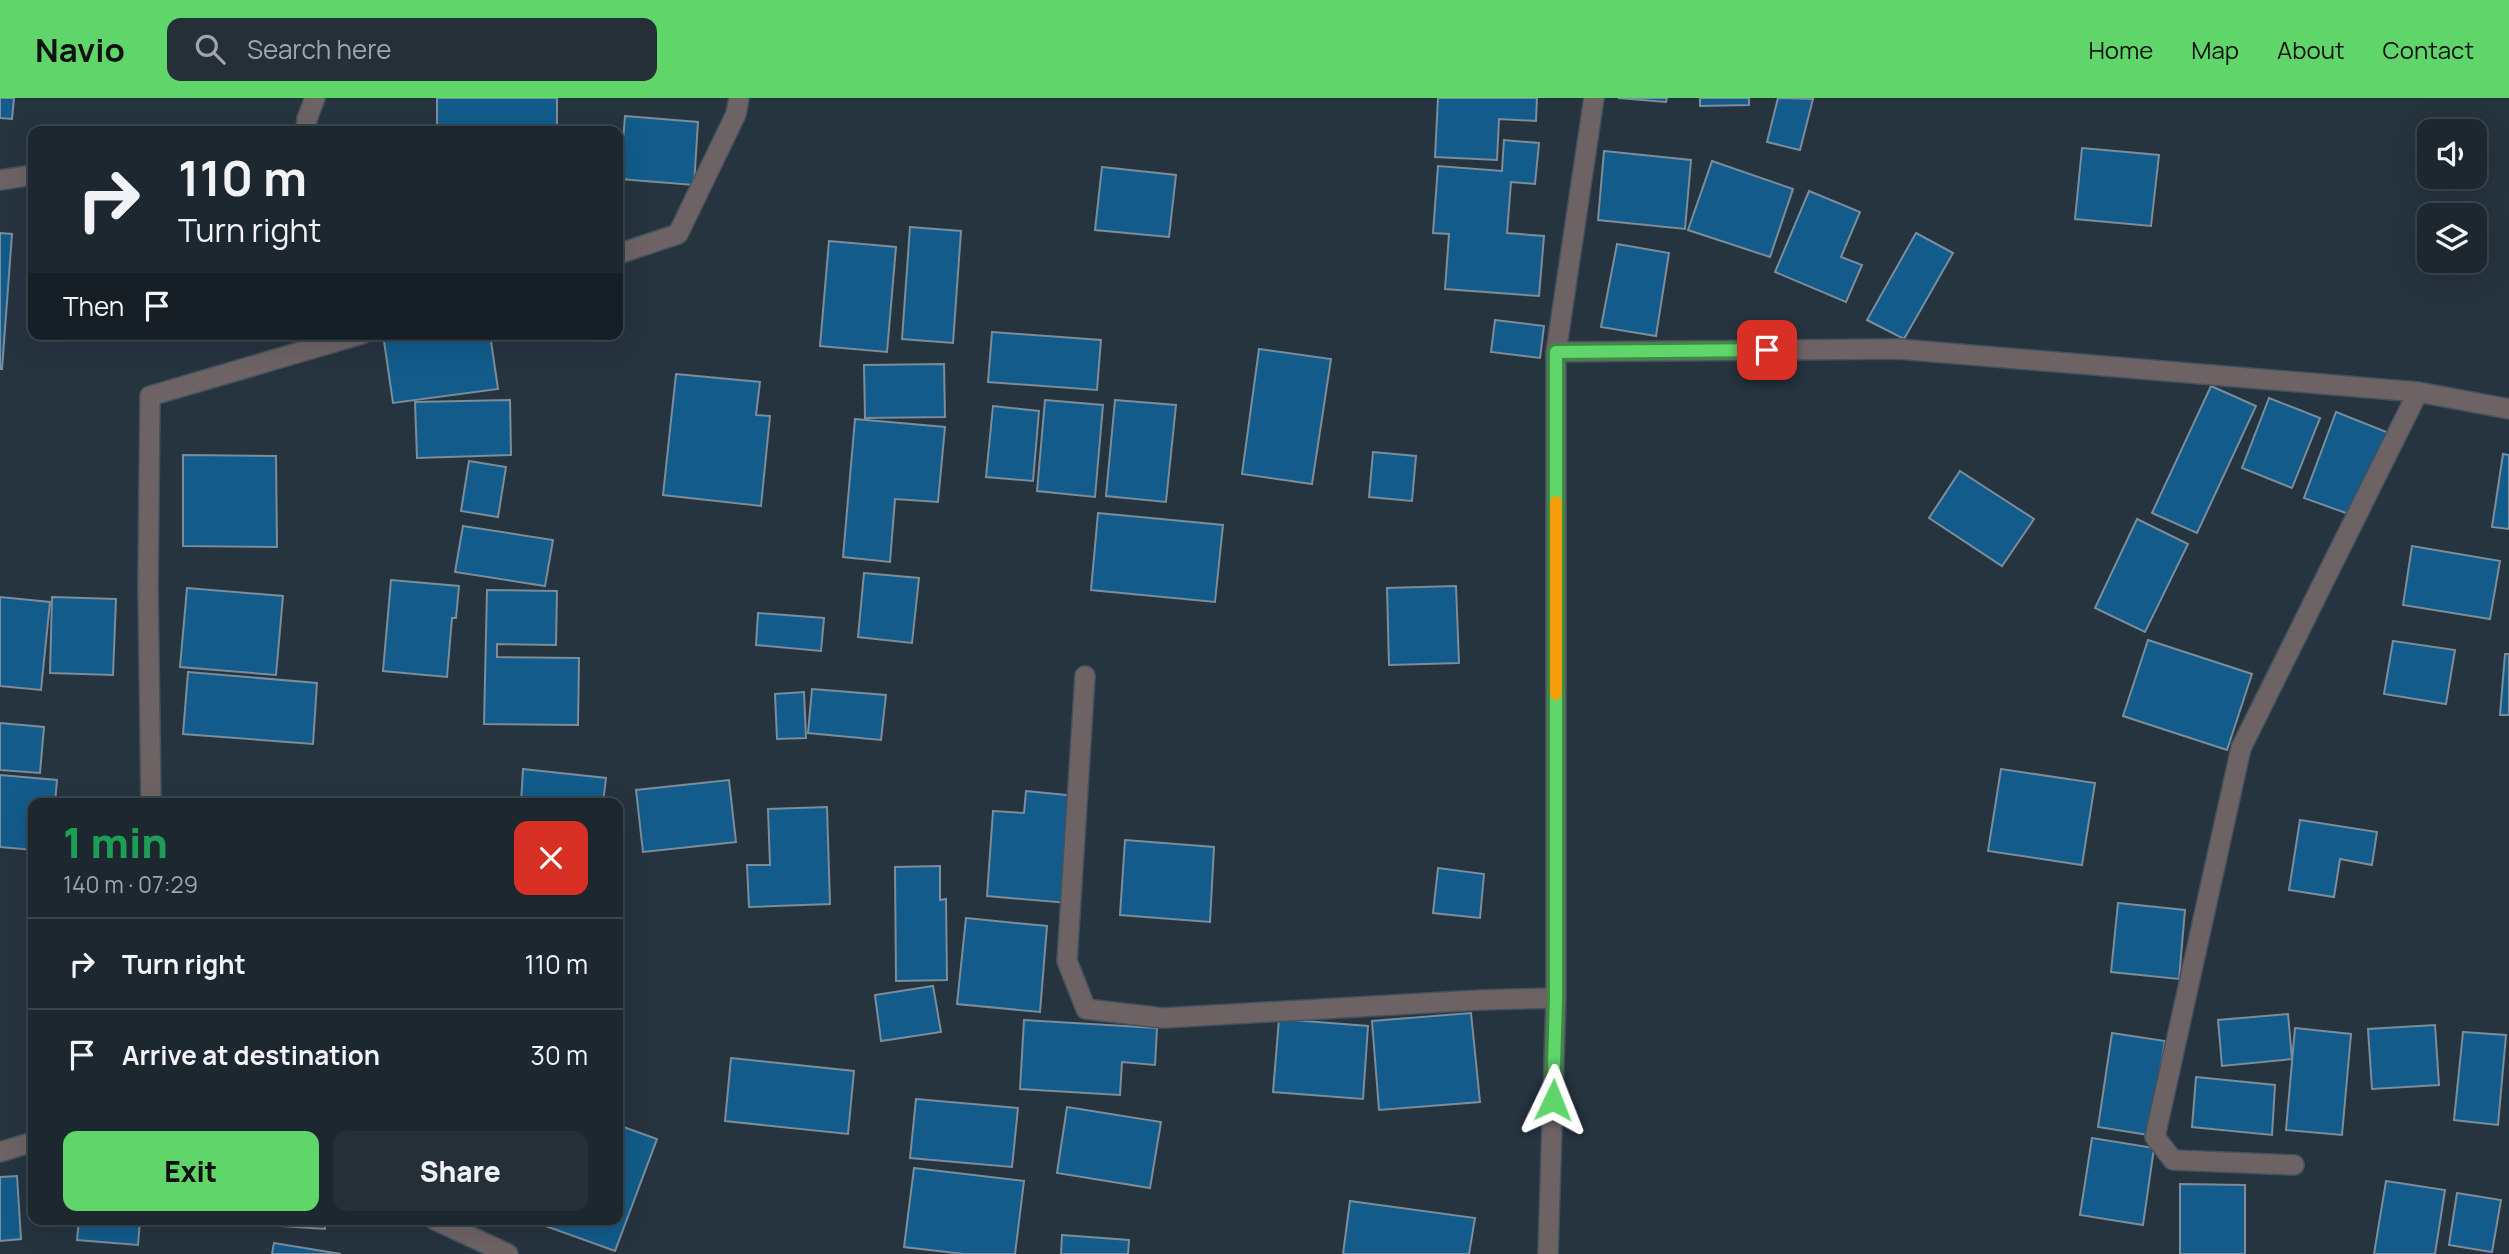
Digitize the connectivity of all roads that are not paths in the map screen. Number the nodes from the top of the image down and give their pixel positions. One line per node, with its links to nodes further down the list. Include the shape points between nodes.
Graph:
1 (315, 98): 4 (street)
2 (739, 98): 7 (street, via 736,114 678,234)
3 (1594, 98): 9 (street)
4 (306, 126)
5 (28, 176): 6 (street)
6 (0, 180)
7 (623, 252)
8 (341, 340): 13 (street, via 150,396)
9 (1556, 352): 10 (street, via 1898,349); 14 (street)
10 (2418, 392): 11 (street); 17 (street, via 2241,748 2155,1138 2173,1160)
11 (2509, 409)
12 (1085, 676): 14 (street, via 1067,961 1086,1009 1163,1018)
13 (151, 798)
14 (1556, 998): 20 (street)
15 (28, 1144): 16 (street)
16 (0, 1152)
17 (2294, 1165)
18 (446, 1225): 19 (street)
19 (508, 1254)
20 (1548, 1254)

